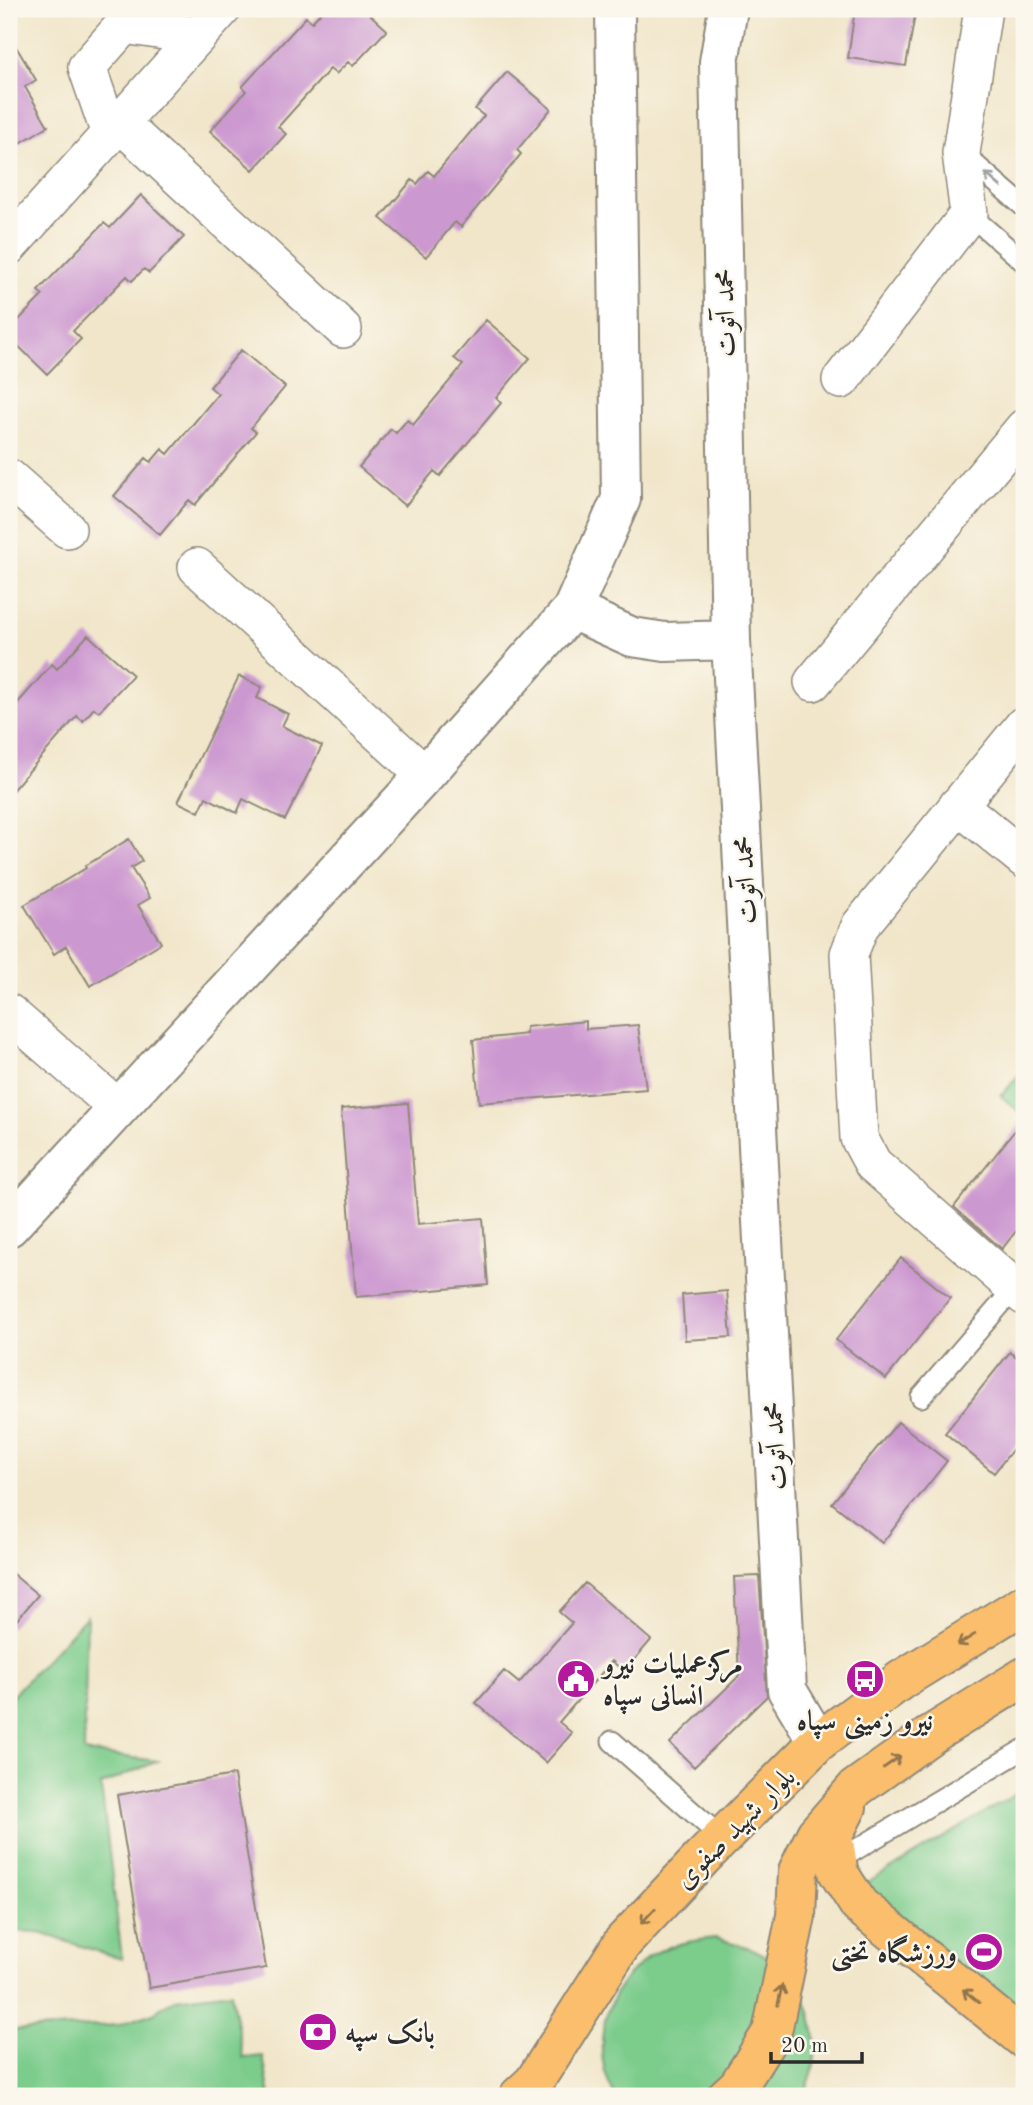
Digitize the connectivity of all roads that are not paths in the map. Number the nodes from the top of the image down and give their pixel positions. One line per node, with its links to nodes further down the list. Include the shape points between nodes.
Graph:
1 (222, 9): 5 (street)
2 (615, 9): 18 (street, via 621,499)
3 (728, 9): 19 (street, محمد آتوت, via 719,62)
4 (983, 9): 7 (street)
5 (198, 36): 6 (street); 6 (street, via 124,25 87,66)
6 (115, 128): 10 (street); 12 (street)
7 (961, 153): 8 (lane, one-way to 7); 9 (street)
8 (1024, 207)
9 (969, 214): 11 (lane); 13 (street)
10 (9, 246)
11 (1024, 262)
12 (343, 329)
13 (841, 380)
14 (1024, 428): 20 (street)
15 (9, 478): 16 (street)
16 (67, 529)
17 (197, 567): 22 (street)
18 (572, 610): 19 (street, via 632,637 665,642); 22 (street)
19 (731, 640): 33 (street, محمد آتوت, via 787,1690)
20 (813, 682)
21 (1024, 725): 23 (street)
22 (425, 775): 26 (street)
23 (958, 805): 24 (street); 28 (street, via 860,926 849,954 859,1138 873,1164)
24 (1024, 859)
25 (9, 1013): 26 (street)
26 (118, 1108): 27 (street)
27 (9, 1227)
28 (1021, 1287): 29 (lane)
29 (921, 1397)
30 (1024, 1604): 33 (main road, بلوار شهید صفوی, one-way to 33, via 901,1680)
31 (1024, 1677): 35 (main road, one-way to 31)
32 (612, 1741): 36 (lane)
33 (818, 1742): 36 (main road, بلوار شهید صفوی)
34 (1024, 1749): 37 (lane)
35 (856, 1788): 37 (main road, via 834,1835); 40 (main road, one-way to 35, via 772,2032 796,1916 798,1871 816,1834)
36 (722, 1838): 39 (main road, بلوار شهید صفوی, one-way to 39, via 623,1942)
37 (837, 1861): 38 (main road, one-way to 37, via 859,1905 838,1872)
38 (1024, 2039)
39 (527, 2089)
40 (727, 2096)

